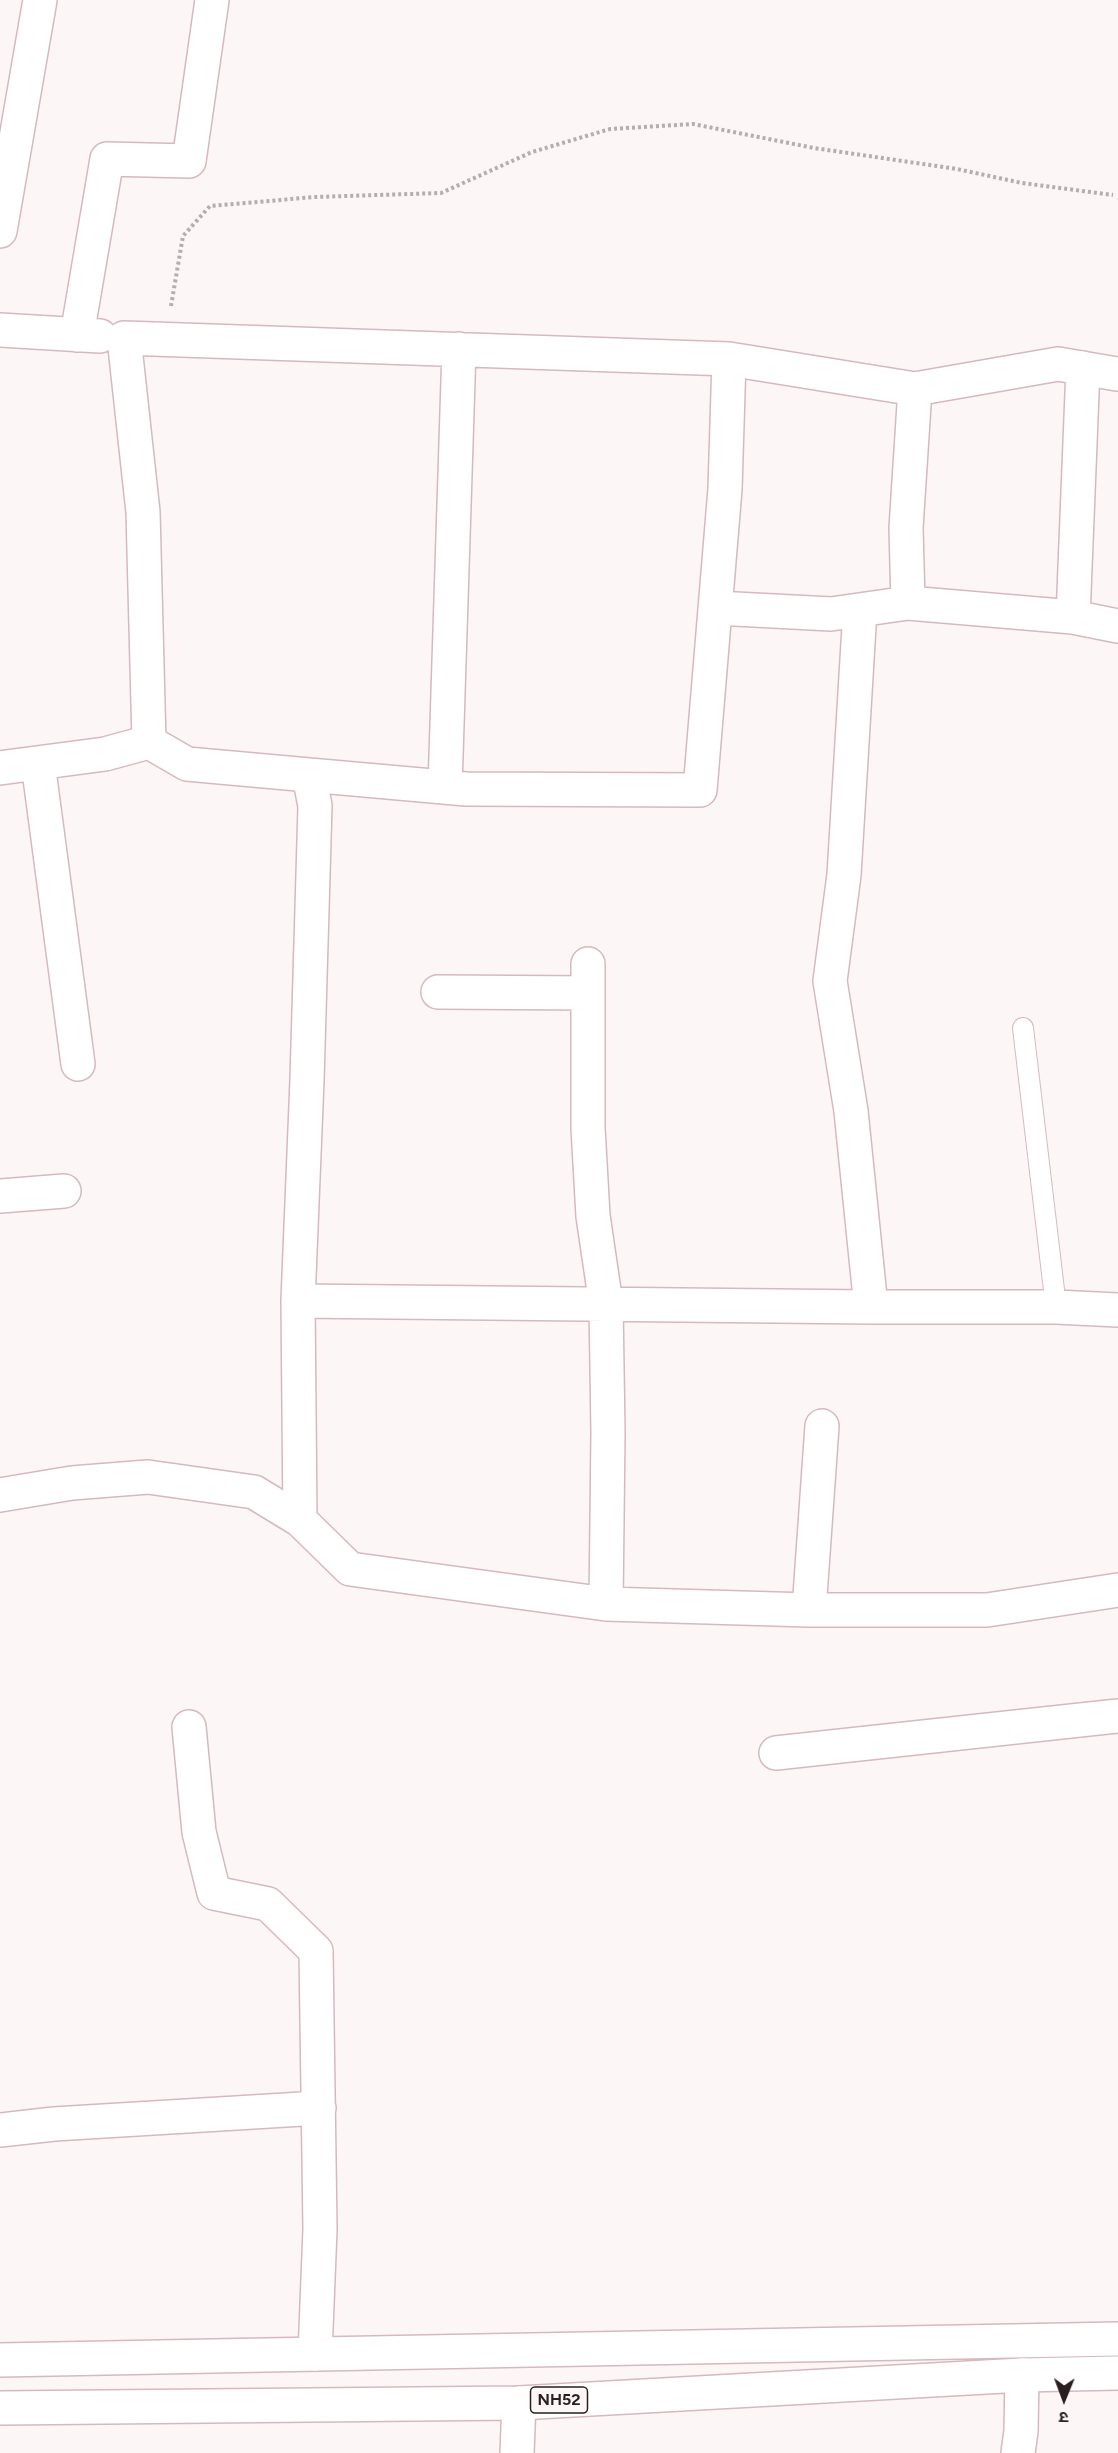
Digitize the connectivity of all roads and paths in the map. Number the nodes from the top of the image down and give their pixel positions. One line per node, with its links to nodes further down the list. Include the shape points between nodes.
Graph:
1 (40, 0): 4 (main road)
2 (213, 0): 6 (main road, via 189,161 107,159)
3 (1113, 195): 7 (path, via 814,148 693,124 610,129 532,152 441,193 315,196 210,206 183,236 170,315)
4 (0, 231)
5 (0, 330): 6 (main road)
6 (77, 335): 7 (main road)
7 (124, 338): 8 (main road); 18 (main road, via 143,512)
8 (459, 349): 9 (main road); 22 (main road)
9 (729, 359): 12 (main road); 14 (main road)
10 (1083, 368): 11 (main road); 12 (main road, via 1058,364); 16 (main road)
11 (1117, 374)
12 (915, 389): 13 (main road, via 906,528)
13 (908, 603): 15 (main road); 16 (main road)
14 (716, 608): 15 (main road, via 831,614); 22 (main road, via 700,790)
15 (860, 610): 30 (main road, via 844,875 830,981 851,1111)
16 (1073, 617): 17 (main road)
17 (1118, 626)
18 (149, 742): 19 (main road, via 105,754); 21 (main road, via 187,764)
19 (38, 763): 20 (main road); 25 (main road)
20 (0, 768)
21 (309, 775): 22 (main road); 28 (main road, via 315,806 313,908)
22 (445, 787)
23 (438, 992): 29 (main road, via 588,979 588,1128 593,1216)
24 (1023, 1028): 31 (lane)
25 (78, 1064)
26 (64, 1191): 27 (main road)
27 (0, 1196)
28 (298, 1301): 29 (main road); 35 (main road)
29 (606, 1304): 30 (main road); 37 (main road)
30 (871, 1306): 31 (main road)
31 (1056, 1307): 32 (main road)
32 (1118, 1310)
33 (822, 1426): 38 (main road)
34 (0, 1495): 35 (main road, via 72,1483 148,1477 254,1492)
35 (300, 1520): 37 (main road, via 350,1569)
36 (1118, 1590): 38 (main road, via 987,1610)
37 (606, 1604): 38 (main road)
38 (808, 1610)
39 (1118, 1716): 41 (main road)
40 (189, 1727): 42 (main road, via 199,1832 214,1893 268,1904 316,1951)
41 (776, 1753)
42 (319, 2108): 43 (main road); 45 (main road)
43 (0, 2130)
44 (1118, 2339): 45 (main road)
45 (315, 2354): 46 (main road)
46 (0, 2360)
47 (1118, 2373): 48 (main road, NH52)
48 (1022, 2375): 49 (main road, NH52); 52 (main road)
49 (519, 2403): 50 (main road, NH52); 51 (main road)
50 (0, 2408)
51 (517, 2453)
52 (1018, 2453)

